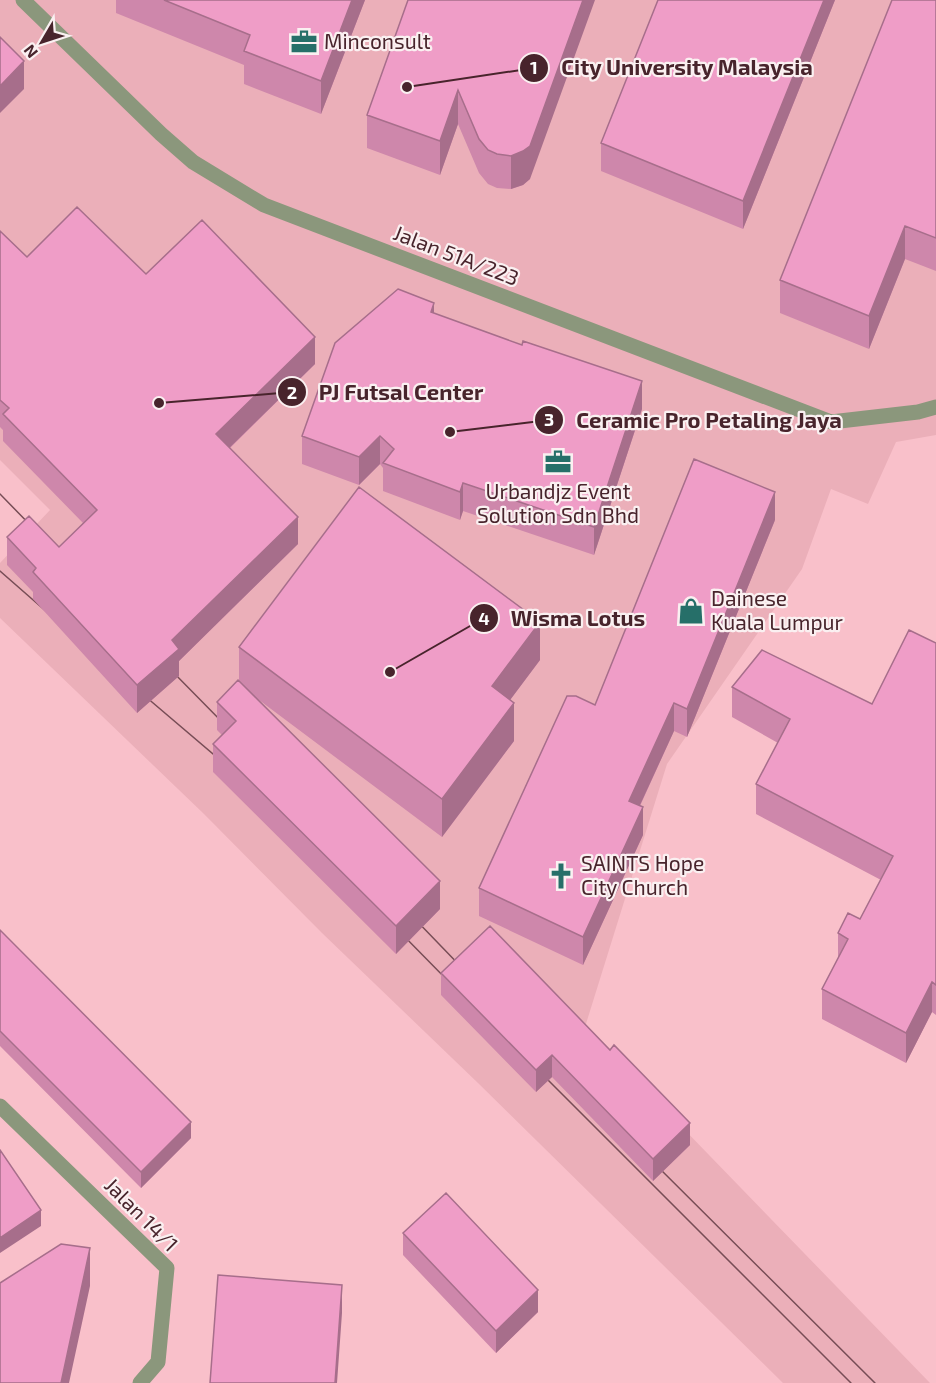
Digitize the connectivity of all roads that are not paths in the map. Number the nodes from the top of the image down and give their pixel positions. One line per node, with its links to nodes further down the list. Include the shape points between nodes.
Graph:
1 (23, 0): 2 (street, Jalan 51A/223, via 193,162 264,205 831,422)
2 (936, 407)
3 (0, 1106): 4 (street, Jalan 14/1, via 167,1268 159,1362)
4 (140, 1383)

